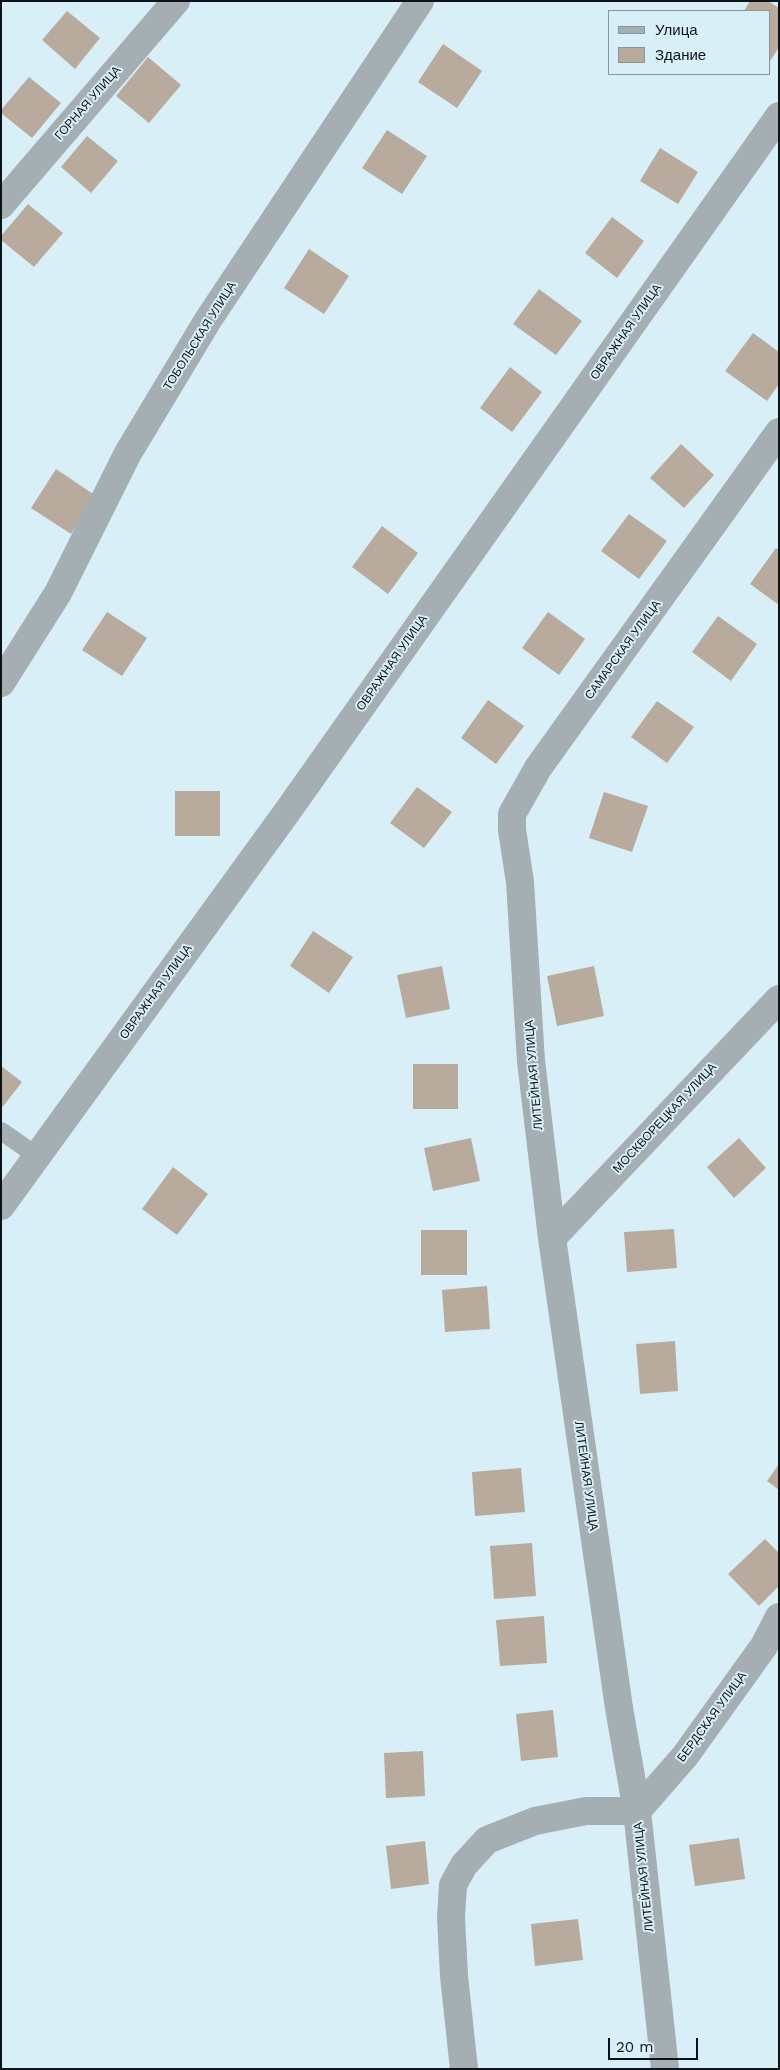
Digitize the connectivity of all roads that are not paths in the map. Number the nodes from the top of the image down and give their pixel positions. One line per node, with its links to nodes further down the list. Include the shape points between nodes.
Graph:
1 (176, 1): 4 (street, ГОРНАЯ УЛИЦА)
2 (420, 1): 6 (street, ТОБОЛЬСКАЯ УЛИЦА, via 208,320 128,453 58,593)
3 (779, 116): 10 (street, ОВРАЖНАЯ УЛИЦА, via 293,804)
4 (1, 204)
5 (779, 432): 7 (street, САМАРСКАЯ УЛИЦА, via 538,768 516,806 512,814 512,830)
6 (1, 683)
7 (520, 882): 12 (street, ЛИТЕЙНАЯ УЛИЦА, via 531,1061)
8 (779, 999): 12 (street, МОСКВОРЕЦКАЯ УЛИЦА)
9 (1, 1131): 10 (lane)
10 (37, 1156): 11 (street, ОВРАЖНАЯ УЛИЦА)
11 (1, 1206)
12 (552, 1238): 14 (street, ЛИТЕЙНАЯ УЛИЦА, via 619,1708)
13 (779, 1617): 14 (street, БЕРДСКАЯ УЛИЦА, via 764,1646 685,1756)
14 (637, 1810): 15 (street, via 586,1811 535,1821 487,1840 464,1865 453,1885 451,1917); 16 (street, ЛИТЕЙНАЯ УЛИЦА)
15 (464, 2069)
16 (665, 2069)

